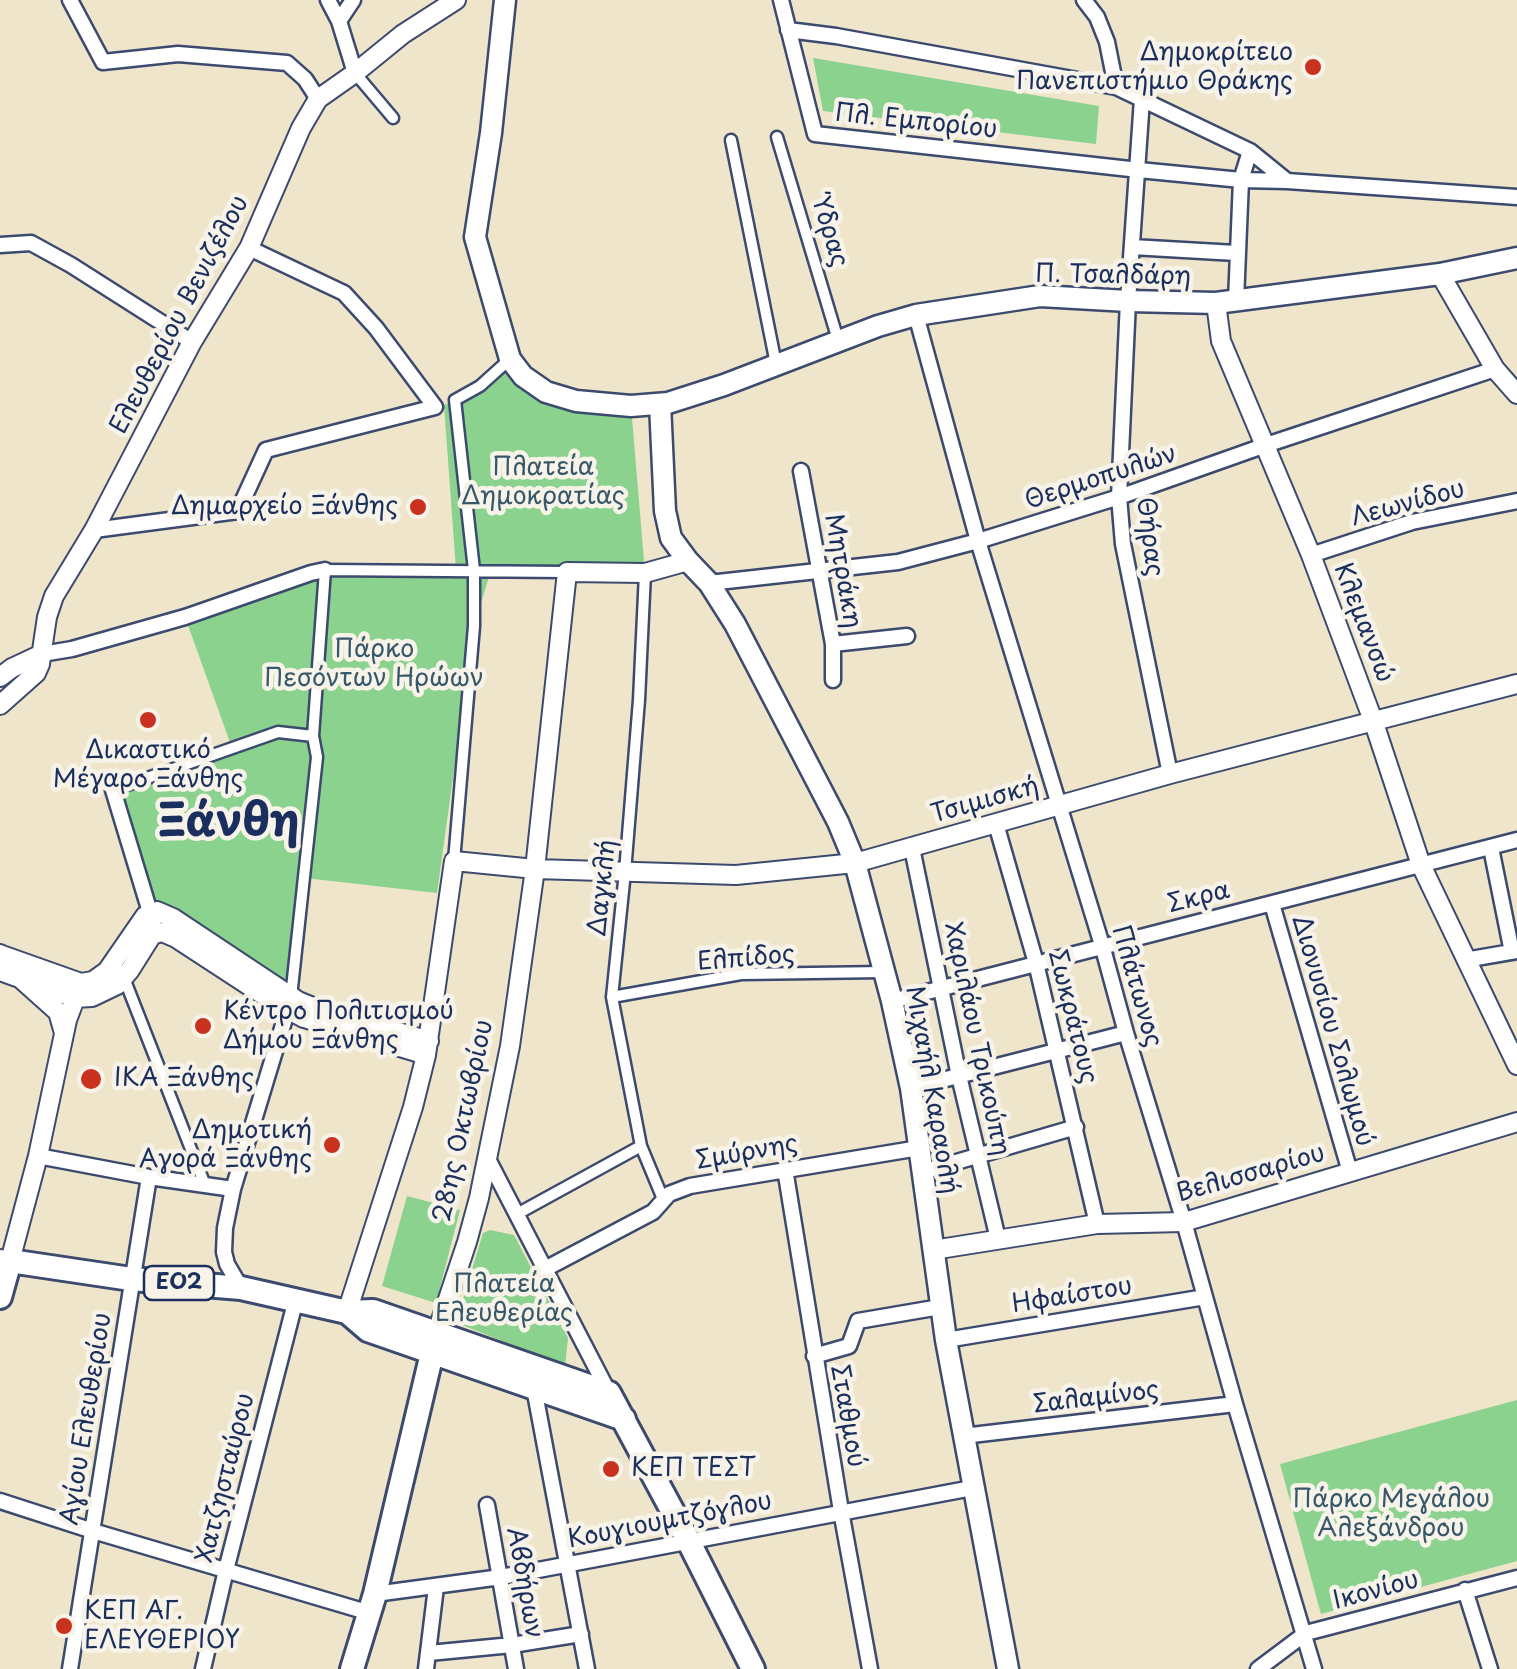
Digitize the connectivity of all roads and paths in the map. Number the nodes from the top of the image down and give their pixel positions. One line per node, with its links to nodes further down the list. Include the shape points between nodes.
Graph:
1 (70, 0): 12 (street, via 103,62 178,54 287,63)
2 (328, 0): 8 (street)
3 (353, 0): 8 (street)
4 (456, 0): 10 (street, Ελευθερίου Βενιζέλου)
5 (504, 0): 33 (main road, via 475,237)
6 (782, 0): 9 (street)
7 (1084, 0): 11 (street, via 1107,42)
8 (339, 21): 10 (street)
9 (788, 30): 11 (street); 18 (street, Πλ. Εμπορίου, via 815,134)
10 (355, 73): 12 (street, Ελευθερίου Βενιζέλου); 14 (street)
11 (1116, 87): 13 (street)
12 (318, 99): 24 (street, Ελευθερίου Βενιζέλου)
13 (1142, 99): 17 (street); 18 (street, Θήρας)
14 (393, 118)
15 (777, 137): 31 (street, Ύδρας)
16 (731, 140): 34 (street)
17 (1250, 151): 19 (street); 20 (street)
18 (1138, 170): 19 (street, Πλ. Εμπορίου); 23 (street, Θήρας)
19 (1241, 180): 20 (street, Πλ. Εμπορίου); 25 (street)
20 (1287, 182): 21 (street, Πλ. Εμπορίου)
21 (1517, 197)
22 (0, 245): 32 (street, via 32,243)
23 (1132, 247): 25 (street); 28 (street, Θήρας)
24 (249, 248): 32 (street, Ελευθερίου Βενιζέλου); 39 (street, via 344,293)
25 (1236, 253): 29 (street)
26 (1517, 258): 27 (main road, Π. Τσαλδάρη)
27 (1440, 274): 29 (main road, Π. Τσαλδάρη); 35 (street)
28 (1128, 301): 29 (main road, Π. Τσαλδάρη); 30 (main road, Π. Τσαλδάρη, via 1040,296); 42 (street, Θήρας)
29 (1226, 302): 40 (street, Κλεμανσώ, via 1221,341)
30 (916, 315): 31 (main road, Π. Τσαλδάρη); 45 (street, Πλάτωνος)
31 (838, 340): 34 (main road, Π. Τσαλδάρη)
32 (192, 342): 44 (street, Ελευθερίου Βενιζέλου)
33 (510, 358): 37 (street); 38 (main road, Π. Τσαλδάρη, via 546,392 607,405)
34 (776, 365): 38 (main road, Π. Τσαλδάρη)
35 (1496, 369): 36 (street); 40 (street, Θερμοπυλών)
36 (1517, 394)
37 (456, 400): 39 (street); 49 (street)
38 (660, 404): 47 (main road, Μιχαήλ Καραολή, via 668,529)
39 (435, 407): 44 (street, via 266,450 238,512)
40 (1266, 445): 42 (street, Θερμοπυλών); 46 (street, Κλεμανσώ)
41 (801, 471): 50 (street, Μητράκη)
42 (1119, 497): 45 (street, Θερμοπυλών); 63 (street, Θήρας)
43 (1517, 501): 46 (street, Λεωνίδου, via 1412,522)
44 (94, 530): 56 (street, Ελευθερίου Βενιζέλου, via 49,608)
45 (978, 541): 50 (street, Θερμοπυλών, via 898,562); 65 (street, Πλάτωνος)
46 (1310, 555): 61 (street, Κλεμανσώ)
47 (688, 561): 52 (street); 53 (main road, Μιχαήλ Καραολή)
48 (325, 570): 49 (street); 56 (street, via 185,617); 62 (street)
49 (474, 570): 51 (street); 70 (street)
50 (818, 570): 53 (street, Θερμοπυλών); 55 (street, Μητράκη)
51 (567, 572): 52 (street); 73 (street, 28ης Οκτωβρίου)
52 (645, 573): 74 (street, Δαγκλή)
53 (709, 583): 71 (main road, Μιχαήλ Καραολή)
54 (907, 636): 55 (street)
55 (833, 644): 58 (street, Μητράκη)
56 (42, 654): 57 (street); 60 (street, via 36,673)
57 (0, 678)
58 (833, 680)
59 (1517, 684): 61 (street, Τσιμισκή)
60 (0, 705)
61 (1374, 723): 63 (street, Τσιμισκή); 72 (street, Κλεμανσώ)
62 (312, 736): 64 (street, via 278,732); 91 (street, via 317,757)
63 (1170, 774): 65 (street, Τσιμισκή)
64 (114, 790): 76 (street)
65 (1058, 807): 66 (street, Τσιμισκή); 78 (street, Πλάτωνος)
66 (996, 824): 68 (street, Τσιμισκή); 82 (street, Σωκράτους)
67 (1517, 840): 69 (street, Σκρα)
68 (912, 848): 71 (street, Τσιμισκή); 87 (street, Χαριλάου Τρικούπη)
69 (1491, 848): 72 (street, Σκρα); 79 (street)
70 (454, 861): 73 (street, Τσιμισκή); 94 (street)
71 (855, 863): 74 (street, Τσιμισκή, via 736,875); 84 (main road, Μιχαήλ Καραολή)
72 (1421, 865): 75 (street, Σκρα); 81 (street, Κλεμανσώ)
73 (535, 869): 74 (street, Τσιμισκή); 105 (street, 28ης Οκτωβρίου)
74 (625, 872): 89 (street, Δαγκλή)
75 (1272, 904): 78 (street, Σκρα); 108 (street, Διονυσίου Σολωμού)
76 (150, 912): 77 (street); 88 (street, via 106,971); 91 (street, via 169,916)
77 (156, 932): 86 (street); 91 (street)
78 (1102, 945): 82 (street, Σκρα); 92 (street, Πλάτωνος)
79 (1514, 951): 81 (street)
80 (0, 954): 85 (street); 88 (street)
81 (1465, 960): 96 (street, Κλεμανσώ)
82 (1036, 963): 87 (street, Σκρα); 95 (street, Σωκράτους)
83 (0, 970): 85 (street)
84 (885, 972): 89 (street, Ελπίδος, via 741,974); 90 (main road, Μιχαήλ Καραολή)
85 (20, 978): 88 (street); 93 (street, via 58,1012)
86 (124, 978): 88 (street, via 100,995 85,998); 110 (street)
87 (941, 988): 90 (street, Σκρα); 97 (street, Χαριλάου Τρικούπη)
88 (78, 990): 93 (street)
89 (612, 998): 101 (street, Δαγκλή)
90 (892, 1000): 98 (main road, Μιχαήλ Καραολή)
91 (289, 1004): 94 (street); 111 (street)
92 (1126, 1033): 95 (street); 114 (street, Πλάτωνος)
93 (64, 1034): 103 (street)
94 (427, 1048): 126 (street)
95 (1058, 1050): 97 (street); 100 (street, Σωκράτους)
96 (1517, 1065)
97 (959, 1076): 98 (street); 104 (street, Χαριλάου Τρικούπη)
98 (910, 1088): 102 (main road, Μιχαήλ Καραολή)
99 (1517, 1122): 108 (street, Βελισσαρίου)
100 (1076, 1127): 104 (street); 115 (street, Σωκράτους)
101 (640, 1146): 112 (street, Δαγκλή); 113 (street)
102 (919, 1148): 106 (street, Σμύρνης); 107 (main road, Μιχαήλ Καραολή)
103 (38, 1156): 109 (street); 118 (street)
104 (978, 1157): 107 (street); 116 (street, Χαριλάου Τρικούπη)
105 (488, 1158): 113 (street); 128 (street, 28ης Οκτωβρίου)
106 (785, 1169): 112 (street, Σμύρνης, via 690,1186); 129 (street, Σταθμού)
107 (922, 1172): 117 (main road, Μιχαήλ Καραολή)
108 (1350, 1172): 114 (street, Βελισσαρίου)
109 (149, 1176): 110 (street); 120 (street, Αγίου Ελευθερίου)
110 (205, 1185): 111 (street)
111 (233, 1189): 121 (street, via 224,1252)
112 (663, 1199): 119 (street, Σμύρνης, via 653,1212)
113 (517, 1214): 119 (street)
114 (1184, 1222): 115 (street, Βελισσαρίου); 123 (street, Πλάτωνος)
115 (1097, 1224): 116 (street, Βελισσαρίου)
116 (998, 1239): 117 (street, Βελισσαρίου)
117 (933, 1250): 125 (main road, Μιχαήλ Καραολή)
118 (5, 1260): 120 (main road, ΕΟ2); 122 (main road)
119 (546, 1269): 131 (street)
120 (131, 1279): 121 (main road, ΕΟ2); 139 (street, Αγίου Ελευθερίου)
121 (241, 1288): 124 (main road, ΕΟ2)
122 (0, 1297)
123 (1204, 1297): 127 (street, Ηφαίστου); 132 (street, Πλάτωνος)
124 (296, 1299): 126 (main road, ΕΟ2); 142 (street, Χατζησταύρου)
125 (940, 1307): 127 (main road, Μιχαήλ Καραολή); 129 (street, via 858,1321 849,1346)
126 (347, 1312): 128 (main road, ΕΟ2, via 373,1311)
127 (946, 1340): 134 (main road, Μιχαήλ Καραολή)
128 (435, 1342): 130 (main road, ΕΟ2); 131 (main road, ΕΟ2); 147 (main road, 28ης Οκτωβρίου)
129 (814, 1356): 138 (street, Σταθμού)
130 (534, 1388): 133 (main road, ΕΟ2); 141 (street)
131 (610, 1393): 133 (main road)
132 (1235, 1404): 134 (street, Σαλαμίνος); 149 (street, Πλάτωνος)
133 (624, 1419): 140 (main road)
134 (962, 1436): 135 (main road, Μιχαήλ Καραολή)
135 (972, 1488): 138 (street, Κουγιουμτζόγλου); 160 (main road, Μιχαήλ Καραολή)
136 (0, 1501): 139 (street)
137 (487, 1505): 143 (street, Αβδήρων)
138 (841, 1511): 140 (street, Κουγιουμτζόγλου); 159 (street, Σταθμού)
139 (93, 1531): 142 (street); 152 (street, Αγίου Ελευθερίου)
140 (688, 1540): 141 (street, Κουγιουμτζόγλου); 158 (main road)
141 (568, 1564): 143 (street, Κουγιουμτζόγλου); 148 (street)
142 (226, 1570): 147 (street); 153 (street, Χατζησταύρου)
143 (501, 1577): 145 (street, Κουγιουμτζόγλου); 150 (street, Αβδήρων)
144 (1517, 1578): 146 (street, Ικονίου)
145 (436, 1587): 147 (street, Κουγιουμτζόγλου); 151 (street)
146 (1466, 1590): 149 (street, Ικονίου); 163 (street)
147 (373, 1603): 154 (main road, 28ης Οκτωβρίου)
148 (581, 1634): 150 (street); 157 (street)
149 (1306, 1634): 161 (street, Ικονίου); 162 (street, Πλάτωνος)
150 (512, 1644): 151 (street); 156 (street, Αβδήρων)
151 (429, 1653): 155 (street)
152 (70, 1669)
153 (203, 1669)
154 (352, 1669)
155 (426, 1669)
156 (516, 1669)
157 (587, 1669)
158 (753, 1669)
159 (870, 1669)
160 (1008, 1669)
161 (1258, 1669)
162 (1314, 1669)
163 (1490, 1669)

